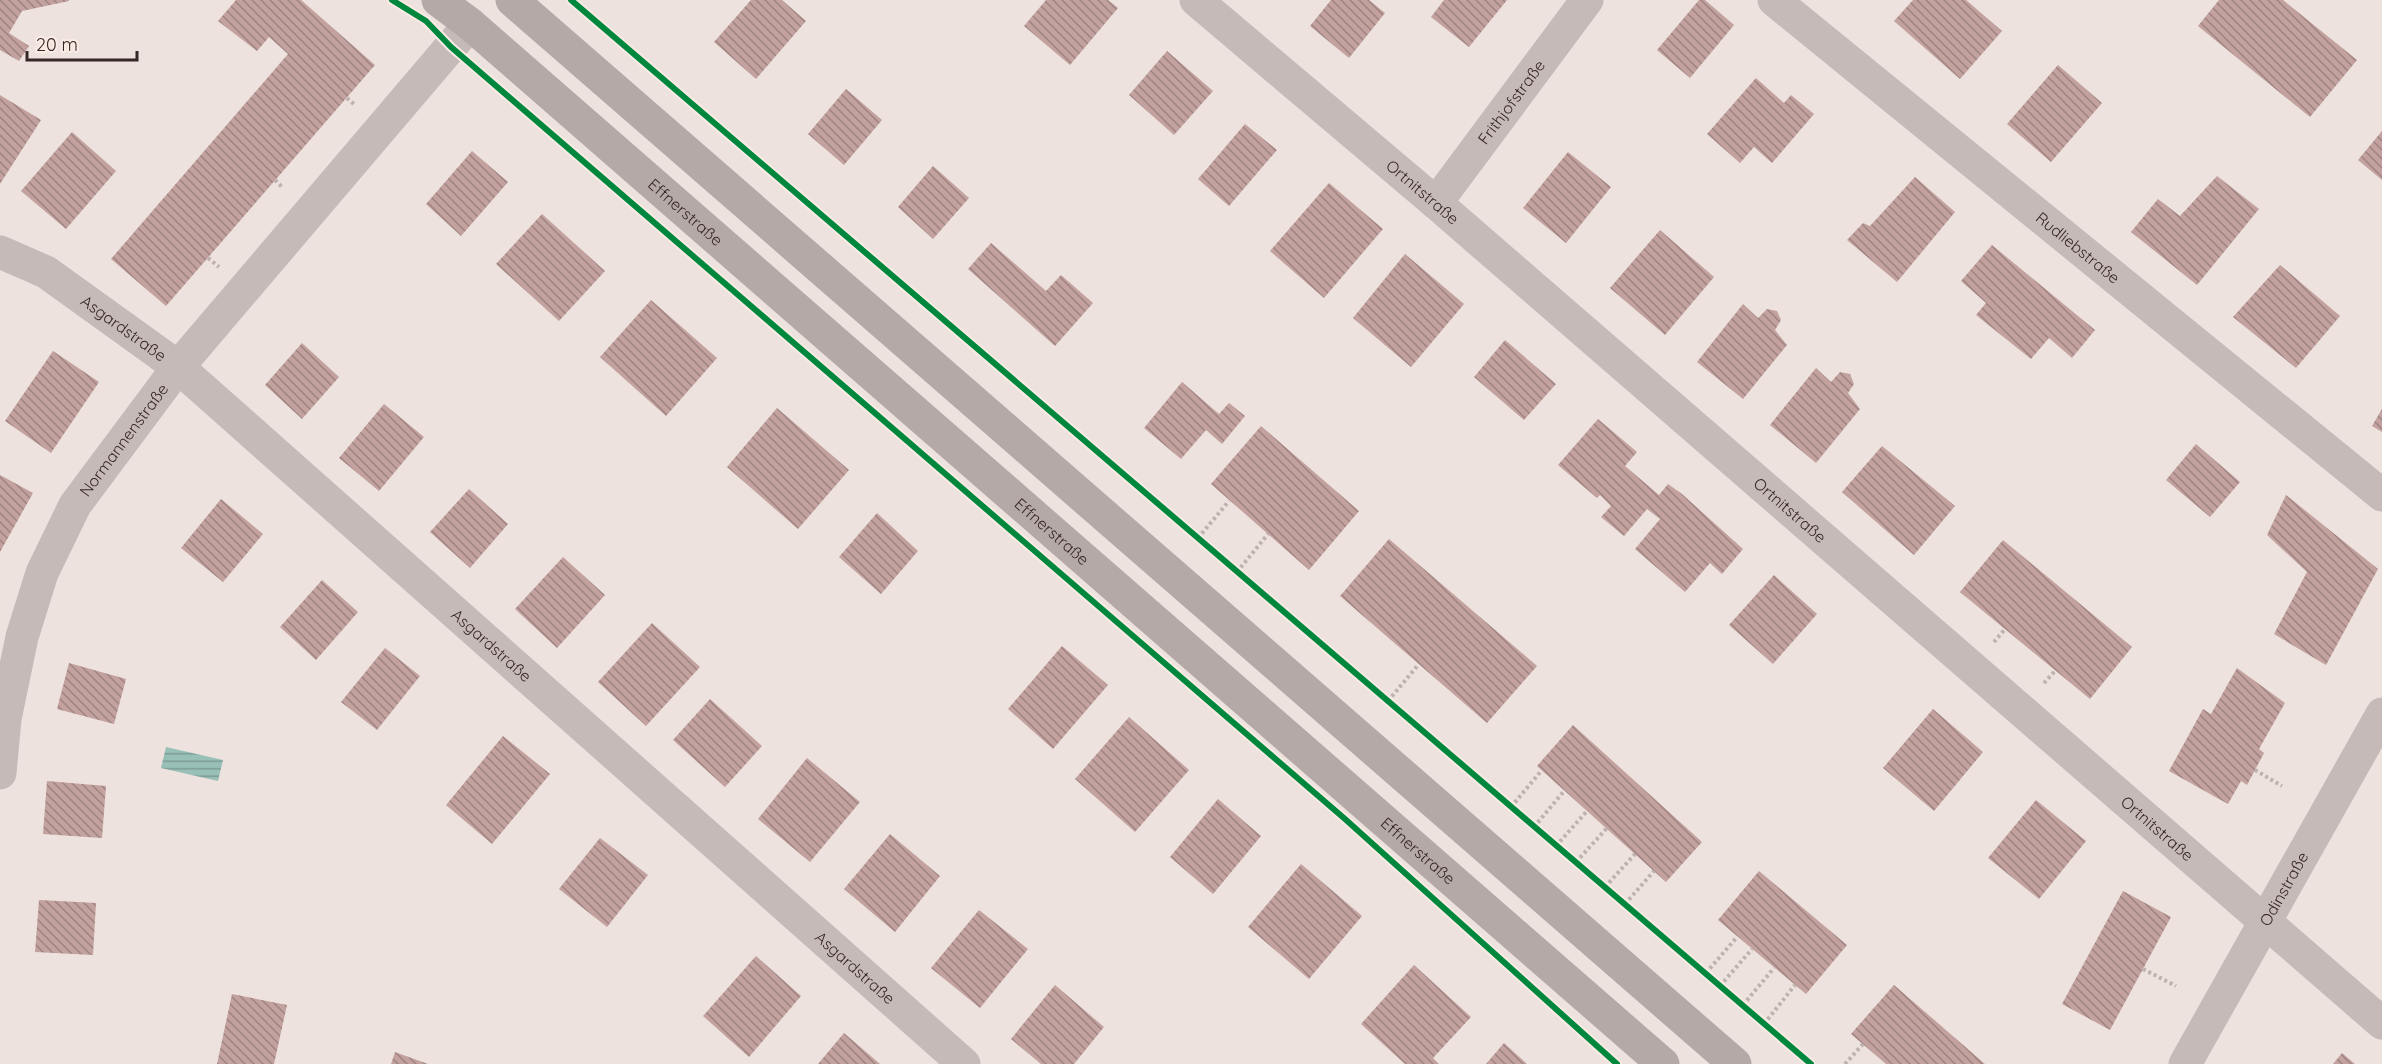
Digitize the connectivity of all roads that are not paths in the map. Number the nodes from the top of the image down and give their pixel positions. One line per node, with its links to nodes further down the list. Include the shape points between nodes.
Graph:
1 (438, 0): 6 (main road, Effnerstraße)
2 (1196, 0): 7 (street, Ortnitstraße)
3 (1587, 0): 7 (street, Frithjofstraße)
4 (1774, 0): 10 (street, Rudliebstraße)
5 (523, 4): 17 (main road)
6 (470, 24): 9 (street, Normannenstraße); 16 (main road, Effnerstraße)
7 (1436, 203): 13 (street, Ortnitstraße)
8 (0, 252): 9 (street, Asgardstraße, via 46,272)
9 (178, 367): 12 (street, Normannenstraße, via 75,505 42,573 22,637 5,719); 15 (street, Asgardstraße)
10 (2382, 495)
11 (2382, 714): 13 (street, Odinstraße)
12 (0, 773)
13 (2265, 921): 14 (street, Ortnitstraße); 18 (street, Odinstraße)
14 (2382, 1023)
15 (964, 1064)
16 (1663, 1064)
17 (1735, 1064)
18 (2186, 1064)

